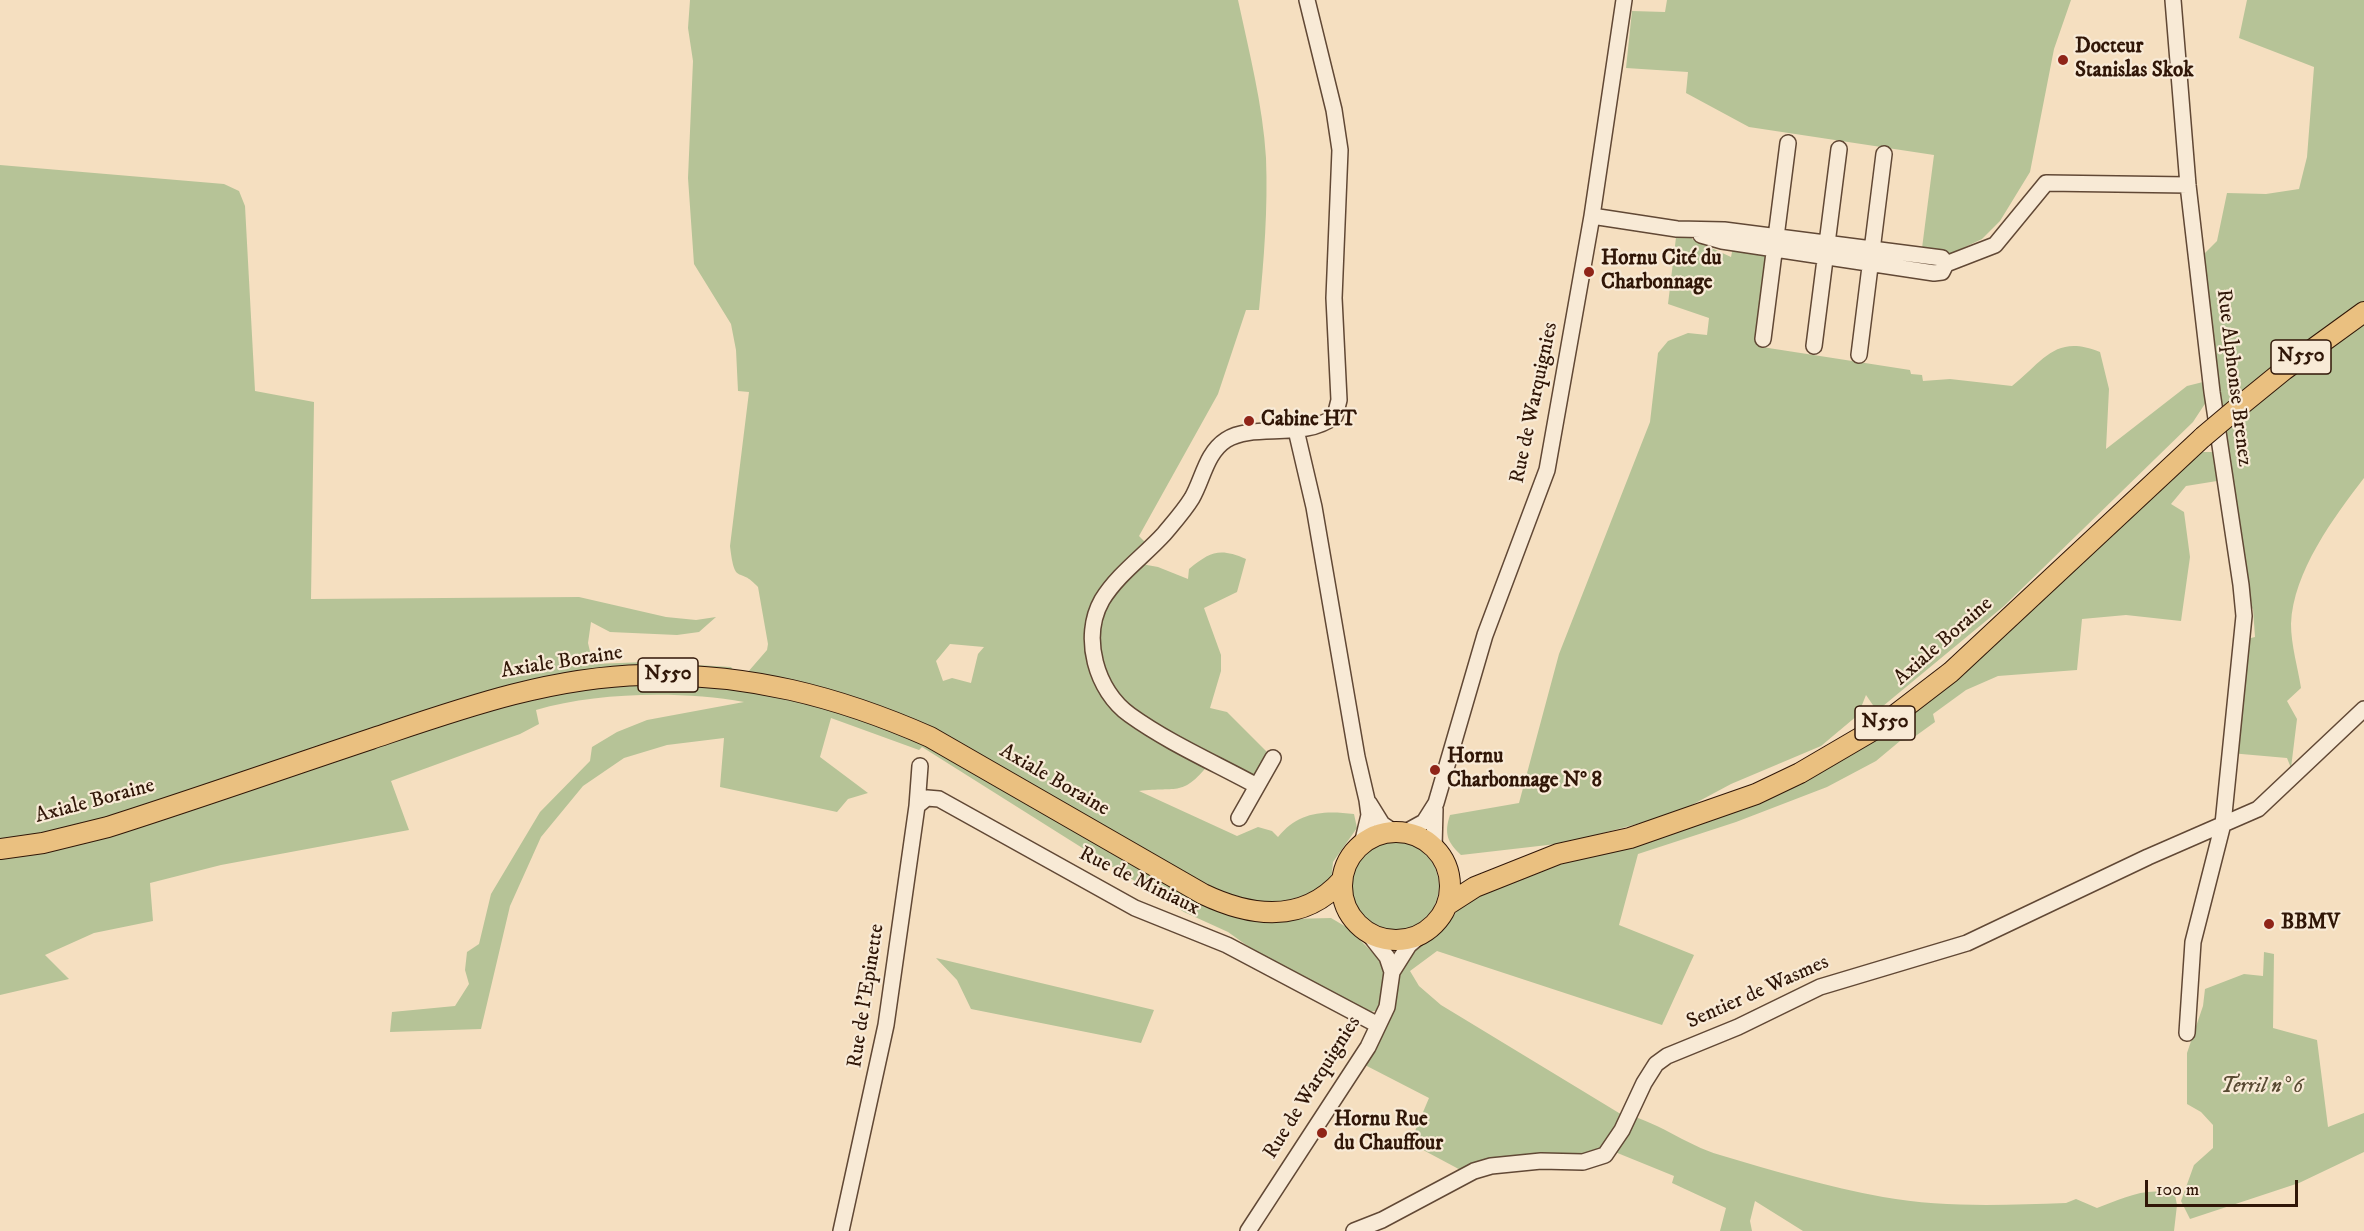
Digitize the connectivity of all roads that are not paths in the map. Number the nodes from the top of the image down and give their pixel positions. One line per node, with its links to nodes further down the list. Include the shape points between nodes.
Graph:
1 (1307, 0): 16 (street, via 1340,150 1334,298 1339,400 1335,416 1328,421)
2 (1624, 0): 8 (street, Rue de Warquignies)
3 (2173, 0): 7 (street, Rue Alphonse Brenez)
4 (1788, 143): 9 (street)
5 (1839, 149): 10 (street)
6 (1884, 154): 11 (street)
7 (2188, 185): 11 (street, via 2046,183 1995,245 1934,266); 25 (street, Rue Alphonse Brenez, via 2212,392 2242,593 2243,640)
8 (1592, 216): 9 (street, via 1677,229 1724,230); 22 (street, Rue de Warquignies, via 1546,470 1485,635)
9 (1775, 242): 10 (street); 13 (street)
10 (1826, 249): 11 (street); 14 (street)
11 (1872, 256): 15 (street)
12 (2364, 312): 32 (main road, Axiale Boraine / N550, bridge, via 2284,370 2203,437 1950,672 1882,725 1756,794 1670,825 1558,855)
13 (1763, 339)
14 (1814, 346)
15 (1859, 355)
16 (1296, 430): 20 (street, via 1228,438 1214,450 1192,498 1151,548 1116,580 1101,602 1094,622 1093,643 1102,682 1129,714); 21 (street, via 1314,507)
17 (2364, 709): 25 (street, via 2258,809)
18 (1273, 758): 20 (street)
19 (920, 766): 23 (street, Rue de l'Epinette)
20 (1257, 786): 24 (street)
21 (1367, 800): 26 (street, via 1382,824); 27 (street, via 1369,815)
22 (1436, 803): 26 (street, via 1424,822); 28 (street)
23 (917, 806): 39 (street, Rue de Miniaux, via 927,798 939,799 1135,908 1250,956); 41 (street, Rue de l'Epinette, via 884,1035)
24 (1239, 818)
25 (2223, 824): 40 (street, Rue Alphonse Brenez, via 2193,942); 43 (street, Sentier de Wasmes, via 1967,943 1820,987 1667,1056 1656,1064 1644,1083 1622,1130 1605,1155 1582,1162 1541,1161 1474,1171)
26 (1399, 832): 27 (main road, via 1377,835); 28 (main road, via 1420,838)
27 (1362, 844): 31 (main road, Axiale Boraine, via 1348,860)
28 (1434, 848): 30 (main road)
29 (0, 849): 34 (main road, Axiale Boraine / N550, via 108,827 508,695 599,679 688,676 780,686 856,706 930,737 1224,904 1258,912)
30 (1448, 869): 32 (main road, via 1461,876); 33 (main road)
31 (1342, 880): 34 (main road, Axiale Boraine / N550, via 1320,901); 35 (main road)
32 (1490, 881): 33 (main road, Axiale Boraine, via 1460,894)
33 (1448, 904): 37 (main road, via 1437,922)
34 (1306, 908): 35 (main road)
35 (1350, 916): 36 (main road)
36 (1368, 933): 37 (main road, via 1385,940 1404,940); 38 (street, via 1387,957)
37 (1421, 934): 38 (street, Rue de Warquignies)
38 (1392, 972): 39 (street, Rue de Warquignies, via 1387,1007)
39 (1378, 1025): 42 (street, Rue de Warquignies, via 1368,1047)
40 (2187, 1033)
41 (841, 1231)
42 (1248, 1231)
43 (1354, 1231)

